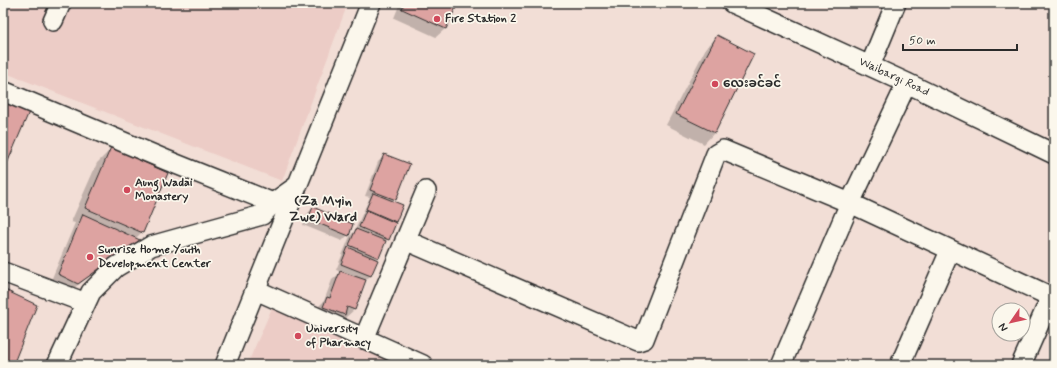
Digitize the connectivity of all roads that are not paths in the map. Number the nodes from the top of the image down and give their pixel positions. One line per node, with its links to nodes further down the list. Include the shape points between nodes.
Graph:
1 (61, 3): 5 (street)
2 (371, 3): 10 (street)
3 (732, 3): 6 (street, Waibargi Road)
4 (896, 3): 6 (street)
5 (53, 21)
6 (870, 66): 7 (street, Waibargi Road)
7 (907, 83): 9 (street, Waibargi Road); 12 (street)
8 (3, 91): 13 (street)
9 (1054, 154)
10 (297, 186): 13 (street); 17 (street)
11 (426, 191): 14 (street)
12 (850, 202): 14 (street, via 722,150 716,154 644,339 638,341); 15 (street); 24 (street)
13 (273, 204): 19 (street, via 262,215 151,246 116,266 90,292)
14 (405, 240): 20 (street)
15 (950, 251): 18 (street); 25 (street)
16 (3, 272): 19 (street)
17 (256, 290): 20 (street); 22 (street)
18 (1052, 298): 26 (street)
19 (86, 303): 21 (street)
20 (364, 339): 23 (street)
21 (57, 365)
22 (225, 365)
23 (423, 365)
24 (781, 365)
25 (900, 365)
26 (1021, 365)

